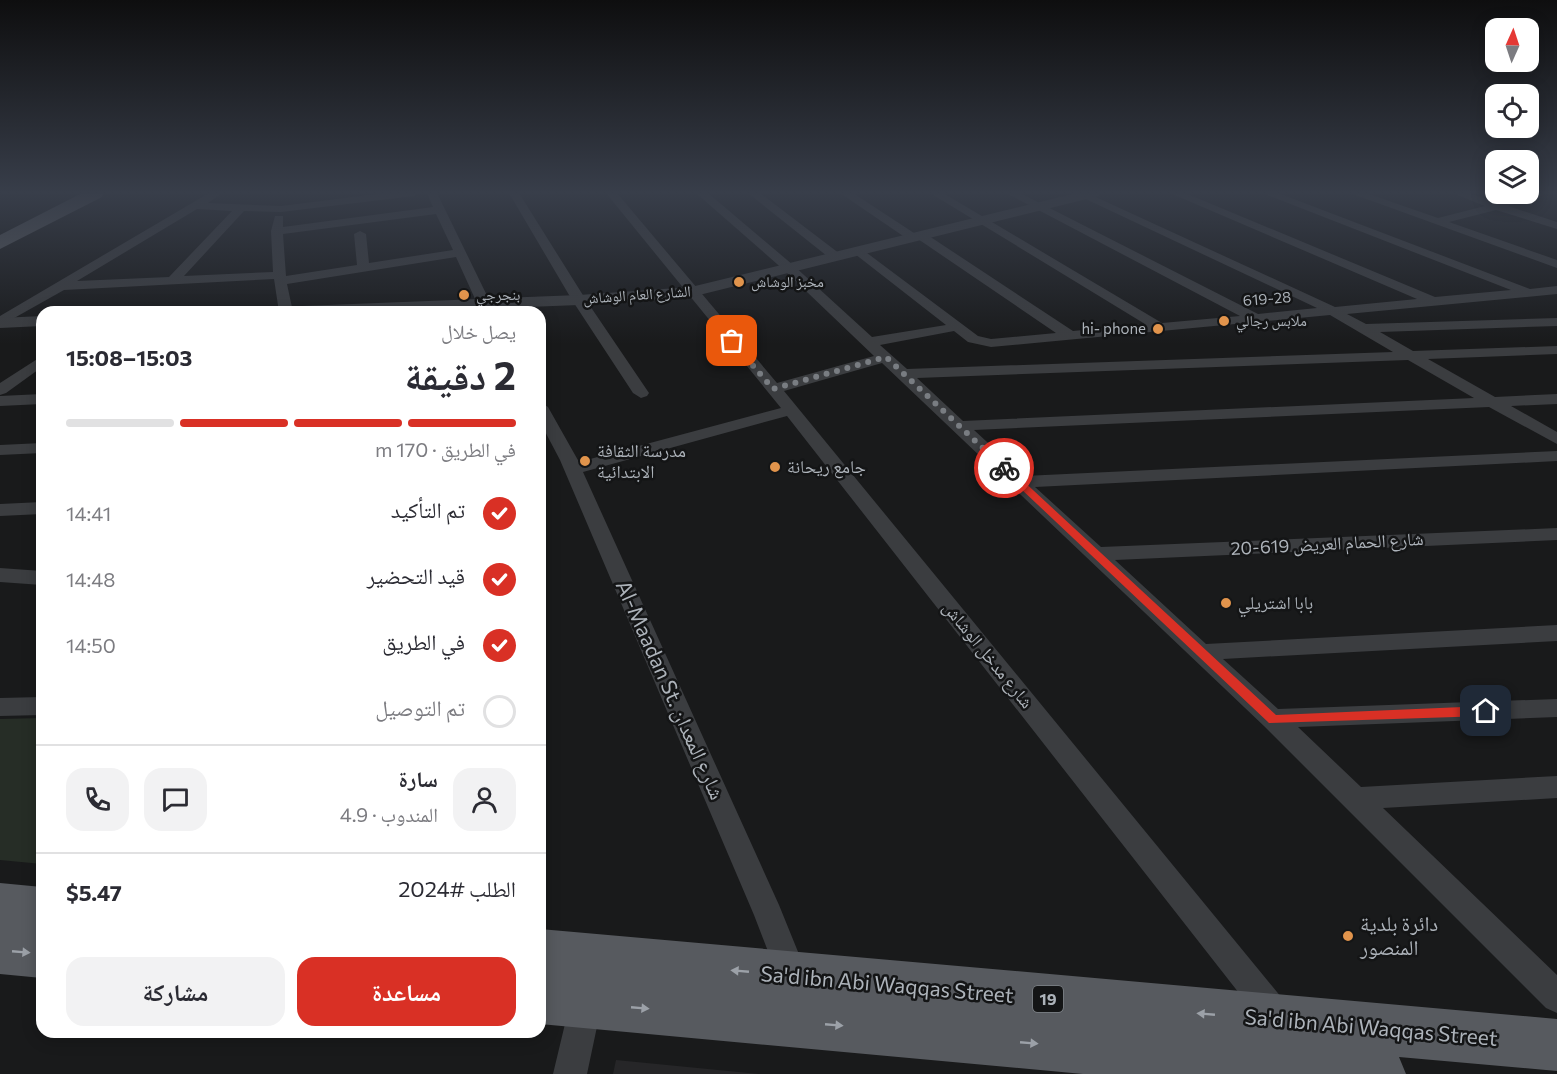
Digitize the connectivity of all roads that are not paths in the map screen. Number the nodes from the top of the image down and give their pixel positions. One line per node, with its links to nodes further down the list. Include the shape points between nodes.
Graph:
1 (133, 243): 26 (street)
2 (208, 243): 25 (street)
3 (278, 243): 24 (street)
4 (361, 243): 22 (street)
5 (454, 243): 19 (street)
6 (544, 243): 30 (street)
7 (652, 243): 28 (street, شارع مدخل الوشاش)
8 (760, 243): 23 (street)
9 (818, 243): 20 (street)
10 (892, 243): 18 (street, الشارع العام الوشاش)
11 (926, 243): 43 (street)
12 (1020, 243): 40 (street)
13 (1109, 243): 36 (street)
14 (1190, 243): 35 (street)
15 (1294, 243): 31 (street)
16 (1399, 243): 29 (street)
17 (1498, 243): 21 (street)
18 (859, 251): 20 (street, الشارع العام الوشاش); 41 (street)
19 (459, 253): 22 (street); 33 (street)
20 (836, 257): 23 (street, الشارع العام الوشاش)
21 (1557, 264)
22 (363, 267): 24 (street)
23 (789, 268): 28 (street, الشارع العام الوشاش); 44 (street)
24 (279, 278): 25 (street); 32 (street)
25 (173, 280): 26 (street)
26 (62, 286): 39 (street)
27 (1557, 290): 29 (street, 619-28)
28 (691, 292): 30 (street, الشارع العام الوشاش); 50 (street, شارع مدخل الوشاش)
29 (1530, 293): 31 (street, 619-28)
30 (579, 300): 34 (street, الشارع العام الوشاش); 52 (street)
31 (1433, 302): 35 (street, 619-28)
32 (285, 306)
33 (485, 306)
34 (509, 306)
35 (1331, 310): 36 (street, 619-28); 42 (street)
36 (1253, 317): 40 (street, 619-28)
37 (36, 321): 39 (street)
38 (1557, 322): 42 (street)
39 (0, 323)
40 (1158, 326): 43 (street, 619-28)
41 (956, 327): 43 (street, 619-28, via 981,342); 44 (street)
42 (1368, 328): 46 (street)
43 (1069, 335)
44 (870, 342): 47 (street)
45 (1557, 350): 46 (street)
46 (1412, 354): 49 (street); 56 (street)
47 (886, 357): 49 (street); 50 (street)
48 (36, 364): 51 (street)
49 (904, 374): 59 (street)
50 (773, 389): 57 (street, شارع مدخل الوشاش)
51 (0, 390)
52 (640, 393)
53 (36, 399): 55 (street)
54 (1557, 399): 56 (street)
55 (0, 401)
56 (1494, 402): 59 (street); 60 (street)
57 (791, 411): 66 (street); 90 (street, شارع مدخل الوشاش)
58 (546, 417): 66 (street, Al-Maadan St. شارع المعدان)
59 (959, 426): 67 (street)
60 (1557, 438)
61 (36, 448): 62 (street)
62 (24, 449): 63 (street); 65 (street)
63 (0, 450)
64 (1557, 456): 67 (street)
65 (0, 466)
66 (573, 469): 87 (street, Al-Maadan St. شارع المعدان)
67 (1019, 482): 71 (street)
68 (36, 508): 69 (street)
69 (0, 510)
70 (1557, 534): 71 (street, شارع الحمام العريض 619-20)
71 (1097, 554): 75 (street)
72 (0, 575): 73 (street)
73 (36, 578)
74 (1557, 633): 75 (street)
75 (1201, 652): 79 (street)
76 (36, 706): 77 (street)
77 (0, 707)
78 (1557, 708): 79 (street)
79 (1273, 720): 81 (street)
80 (1557, 787): 81 (street)
81 (1356, 798): 88 (street)
82 (0, 905): 83 (main road)
83 (36, 908)
84 (0, 950): 85 (main road, one-way to 85)
85 (36, 953)
86 (546, 954): 87 (main road, Sa'd ibn Abi Waqqas Street / 19, one-way to 86)
87 (793, 976): 90 (main road, Sa'd ibn Abi Waqqas Street / 19, one-way to 87)
88 (1557, 997)
89 (563, 1001): 92 (street); 93 (main road, one-way to 93)
90 (1281, 1020): 91 (main road, Sa'd ibn Abi Waqqas Street / 19)
91 (1557, 1045)
92 (570, 1074)
93 (1379, 1074)

